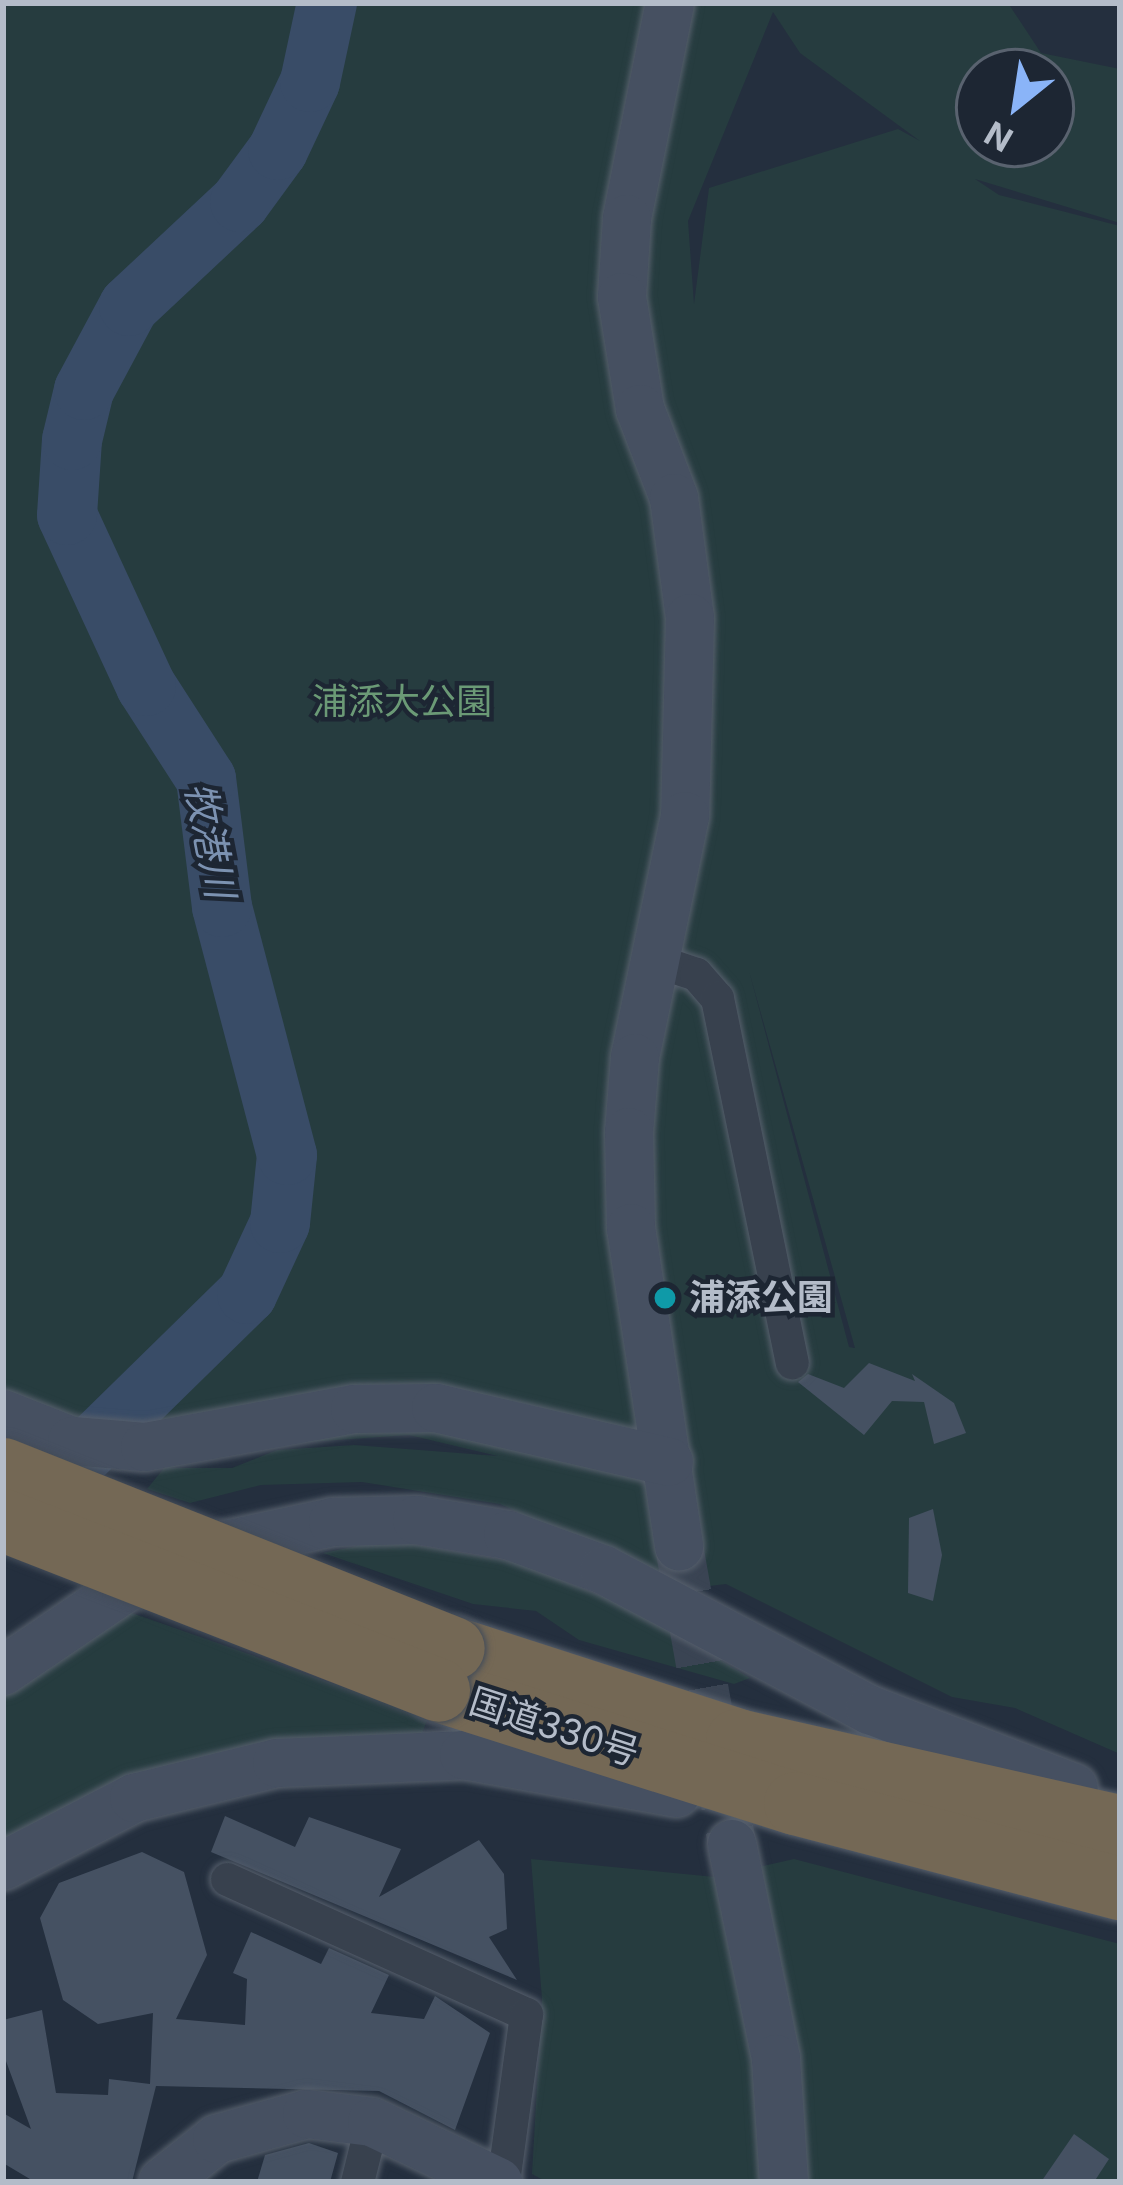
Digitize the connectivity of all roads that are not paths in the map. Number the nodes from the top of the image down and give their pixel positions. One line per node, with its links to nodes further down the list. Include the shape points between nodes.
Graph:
1 (670, 3): 2 (street, via 627,219 622,297 640,409 674,498 690,618 685,816)
2 (654, 960): 3 (street, via 696,974 717,998); 5 (street, via 635,1058 631,1209)
3 (792, 1362)
4 (3, 1414): 5 (street, via 72,1442 210,1439 355,1408 436,1408)
5 (669, 1462): 8 (street)
6 (3, 1469): 9 (highway, 国道330号, bridge)
7 (3, 1520): 9 (highway, 国道330号, bridge)
8 (679, 1546)
9 (446, 1669): 12 (highway, 国道330号); 13 (highway, 国道330号)
10 (3, 1671): 11 (street, via 159,1570 296,1527 417,1520 553,1550 937,1741)
11 (1120, 1800)
12 (795, 1803): 15 (street, via 701,1798 480,1757 277,1763 134,1798); 17 (highway, 国道330号)
13 (1120, 1826)
14 (733, 1844): 22 (street, via 776,2060)
15 (3, 1866)
16 (227, 1880): 21 (street, via 526,2014)
17 (1120, 1888)
18 (372, 2122): 19 (street, via 273,2117 217,2139); 20 (street); 21 (street)
19 (163, 2182)
20 (357, 2182)
21 (501, 2182)
22 (784, 2182)

